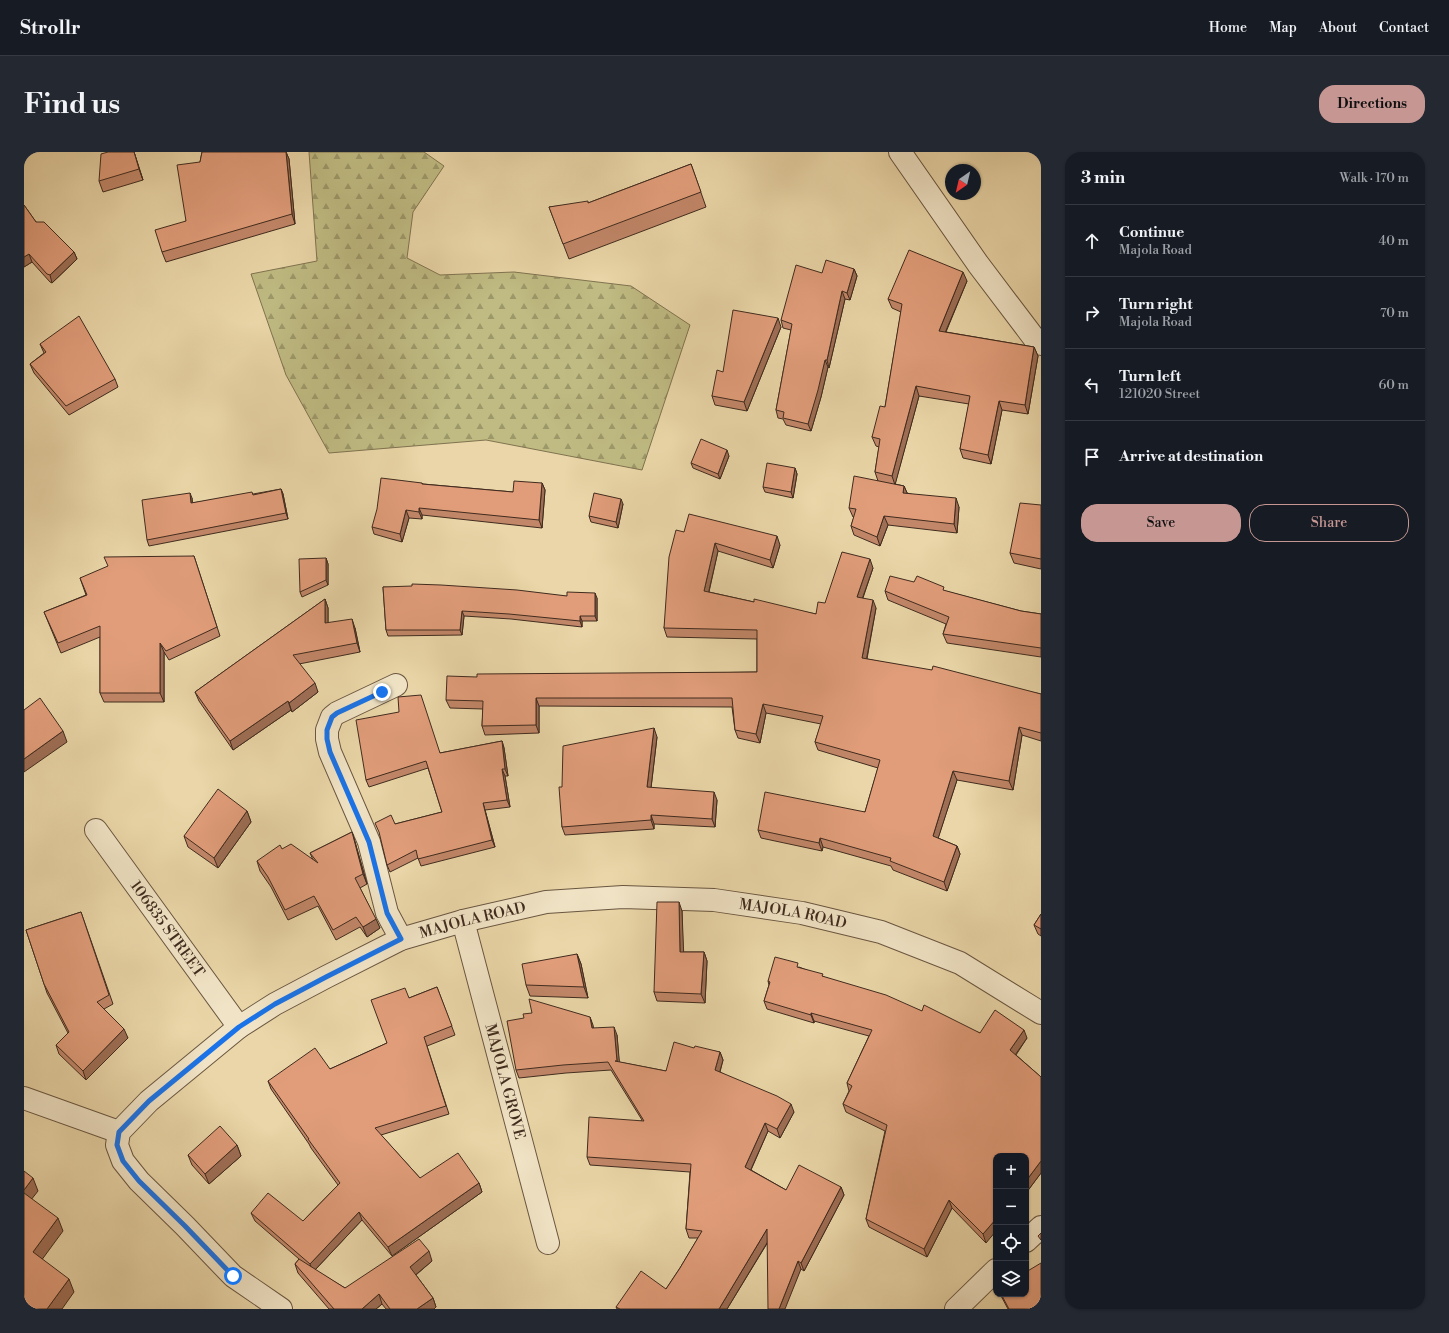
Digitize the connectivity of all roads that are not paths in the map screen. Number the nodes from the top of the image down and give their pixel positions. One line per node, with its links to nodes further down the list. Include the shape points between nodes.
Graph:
1 (900, 152): 2 (street, via 978,264)
2 (1041, 344)
3 (396, 685): 6 (street, via 337,713 328,723 327,739 369,842 387,913)
4 (96, 830): 8 (street, 106835 STREET)
5 (463, 921): 6 (street, MAJOLA ROAD); 7 (street, MAJOLA ROAD, via 546,902 623,897 714,900 802,913 881,932 960,963); 13 (street, MAJOLA GROVE)
6 (401, 939): 8 (street, MAJOLA ROAD, via 300,991)
7 (1041, 1013)
8 (239, 1027): 10 (street, MAJOLA ROAD, via 149,1101)
9 (24, 1098): 10 (street)
10 (119, 1132): 15 (street, via 117,1145 123,1161 139,1181 233,1276)
11 (1041, 1227): 12 (street)
12 (1029, 1238)
13 (548, 1243)
14 (993, 1273): 16 (street)
15 (281, 1309)
16 (956, 1309)

